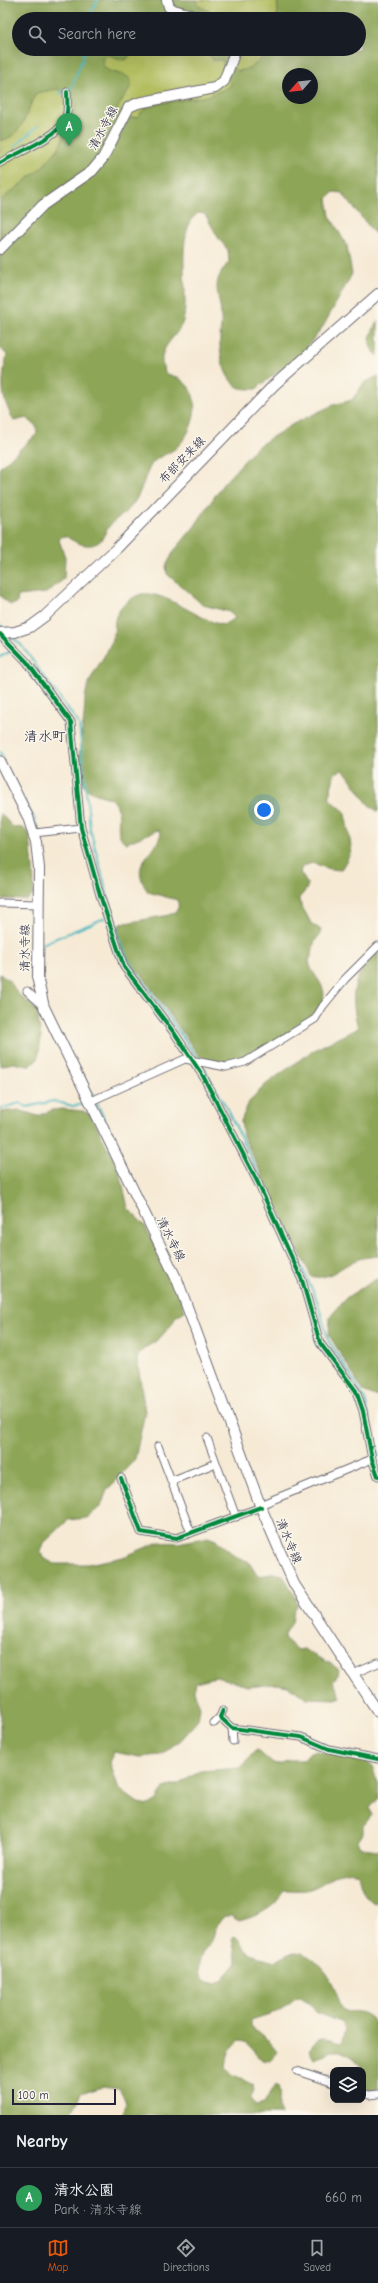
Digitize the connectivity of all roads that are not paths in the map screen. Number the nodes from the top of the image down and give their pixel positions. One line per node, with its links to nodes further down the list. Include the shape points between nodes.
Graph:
1 (167, 0): 2 (main road, via 169,7)
2 (181, 12)
3 (233, 56): 6 (main road, 清水寺線, via 224,81 215,88 129,107 103,158 92,171 43,205)
4 (67, 92): 5 (street, via 66,118 62,126 44,139)
5 (0, 162)
6 (0, 249)
7 (378, 294): 8 (main road, 布部安来線, via 274,385 117,548 45,616 30,627)
8 (0, 633): 10 (street, via 27,662 71,722)
9 (0, 761): 11 (main road, 清水寺線)
10 (81, 828): 11 (street); 17 (street, via 124,967)
11 (34, 833): 13 (main road, 清水寺線, via 39,868)
12 (0, 903): 13 (street)
13 (38, 904): 16 (main road, 清水寺線, via 38,981)
14 (378, 946): 17 (street, via 345,979 315,1019 245,1062 226,1067)
15 (26, 991): 16 (street)
16 (44, 1007): 18 (main road, 清水寺線)
17 (194, 1062): 18 (street, via 185,1059); 21 (street, via 293,1257 320,1342 356,1391 363,1411)
18 (89, 1102): 26 (main road, 清水寺線, via 178,1282)
19 (207, 1438): 22 (street)
20 (158, 1446): 25 (street)
21 (372, 1459): 23 (street); 26 (street)
22 (216, 1463): 25 (street); 27 (street)
23 (378, 1476)
24 (121, 1478): 28 (street, via 142,1532 177,1538)
25 (171, 1481): 28 (street)
26 (261, 1506): 27 (street); 30 (main road, 清水寺線, via 294,1584)
27 (236, 1517): 28 (street)
28 (190, 1533)
29 (378, 1663): 30 (street)
30 (353, 1674): 31 (main road, 清水寺線)
31 (378, 1712)
32 (214, 1723): 33 (street, via 222,1714)
33 (232, 1728): 34 (street); 35 (street, via 301,1737 330,1749)
34 (233, 1741)
35 (378, 1759)
36 (296, 2071): 37 (street)
37 (330, 2083)
38 (378, 2094): 39 (street)
39 (366, 2095)

